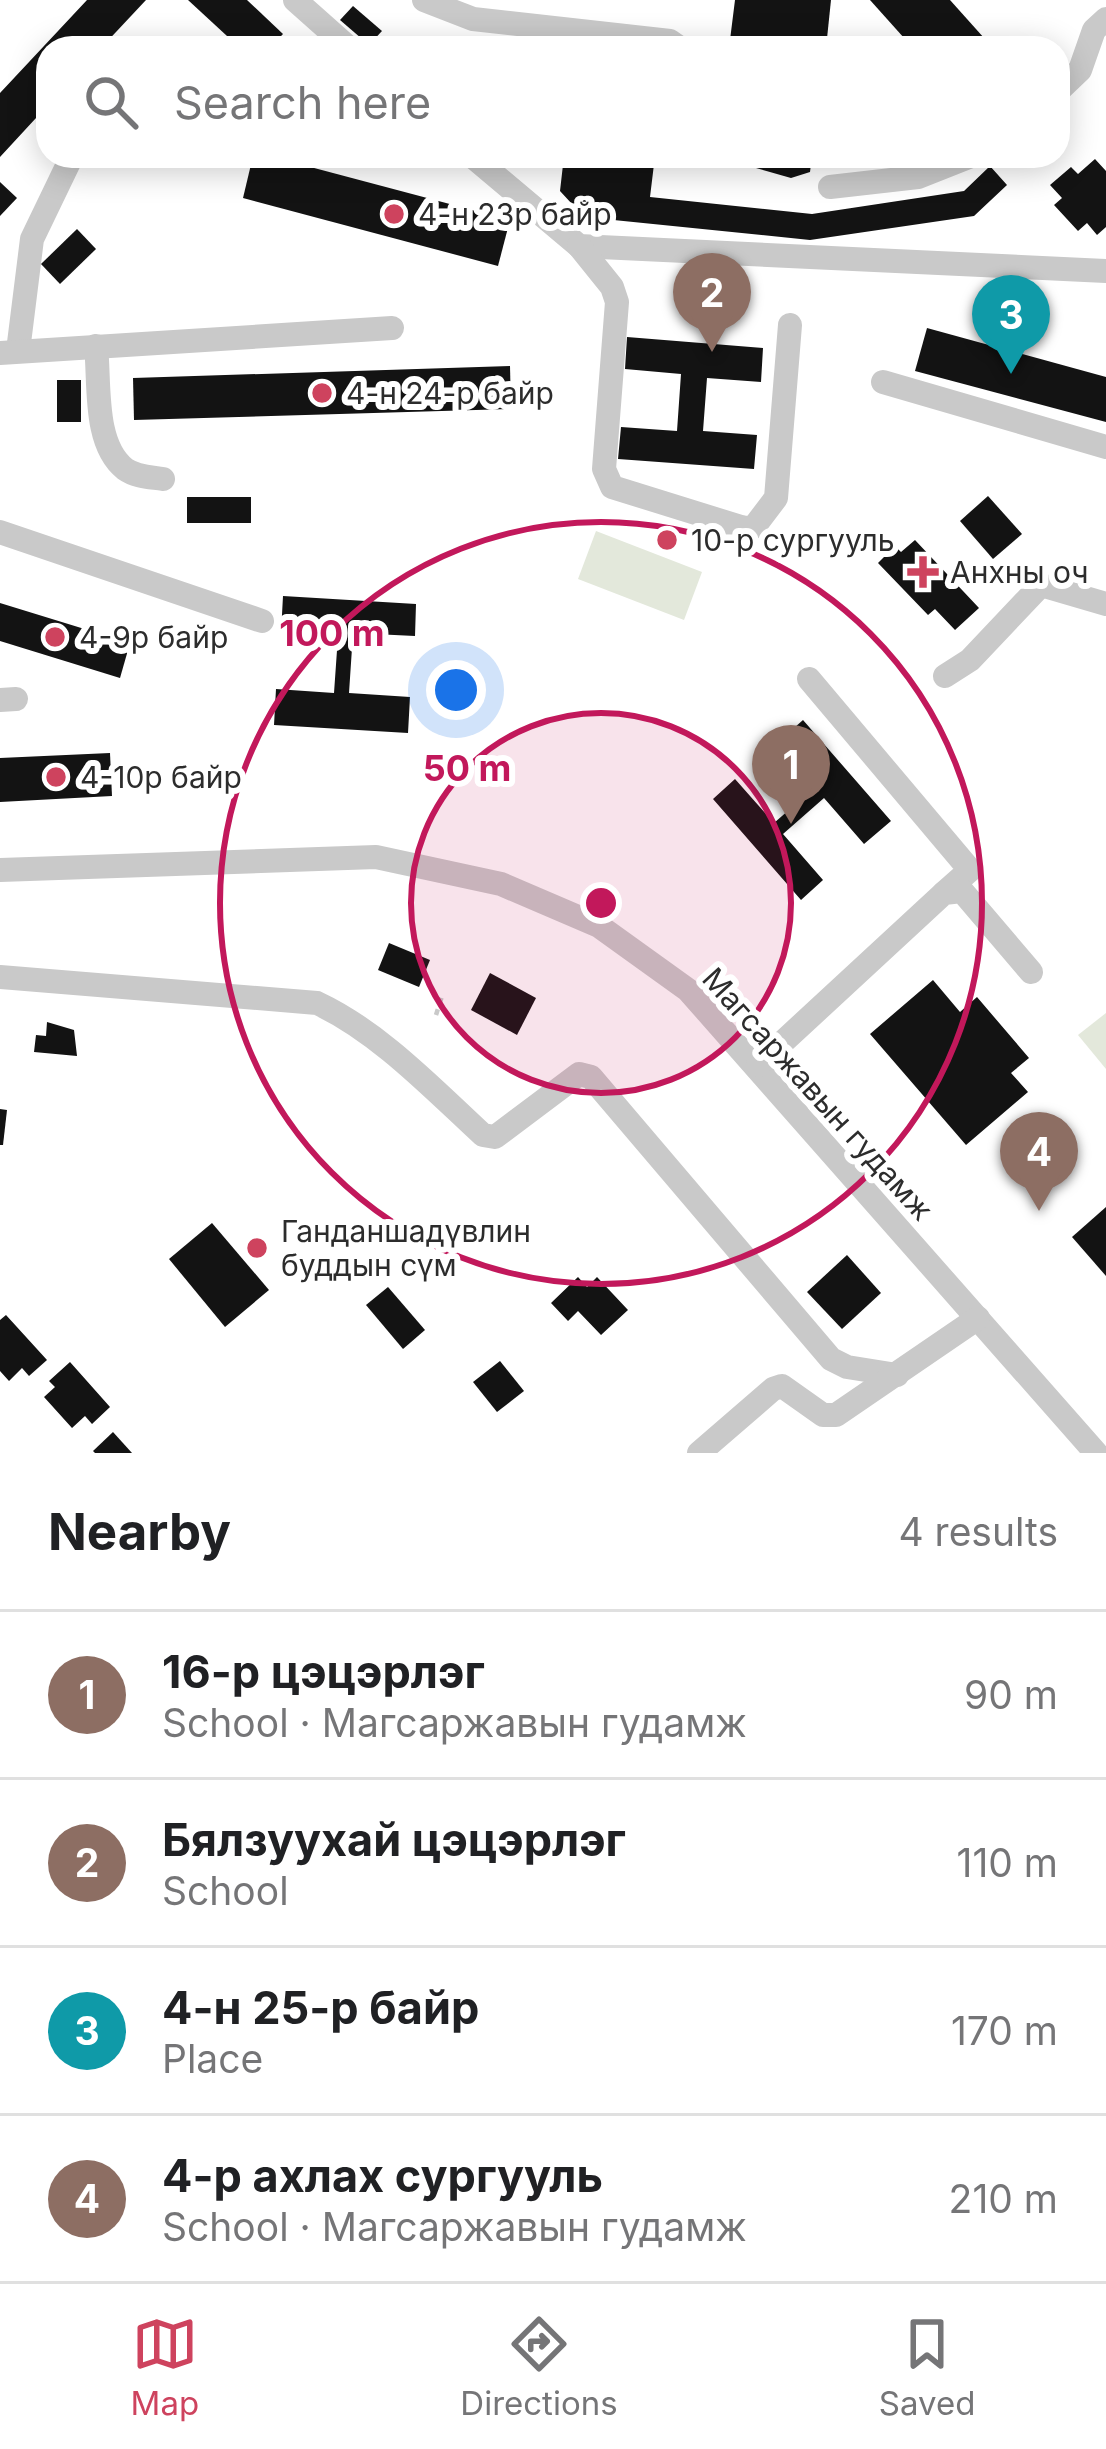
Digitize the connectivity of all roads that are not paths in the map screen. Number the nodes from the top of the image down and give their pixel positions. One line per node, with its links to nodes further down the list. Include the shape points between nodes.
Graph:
1 (295, 0): 4 (street)
2 (424, 0): 5 (street, via 473,20)
3 (1106, 19): 6 (street)
4 (336, 36)
5 (623, 36)
6 (1070, 80)
7 (66, 168): 16 (street, via 32,239)
8 (486, 168): 11 (street)
9 (941, 168): 10 (street)
10 (830, 188)
11 (579, 246): 12 (street); 13 (street, via 617,302 604,469 612,487 754,527 776,498)
12 (1106, 271)
13 (790, 325)
14 (392, 328): 15 (street)
15 (96, 346): 16 (street); 19 (street, via 112,452 138,476)
16 (9, 352)
17 (883, 382): 18 (street)
18 (1106, 447)
19 (163, 479)
20 (0, 532): 22 (street)
21 (1106, 604): 23 (street, via 1041,585)
22 (262, 621)
23 (945, 676)
24 (809, 679): 26 (street, via 970,870)
25 (0, 870): 29 (street, Магсаржавын гудамж, via 376,857 501,884 599,926 688,990)
26 (944, 893): 27 (street, via 962,891); 29 (street)
27 (1031, 972)
28 (0, 977): 31 (street, via 317,1004 494,1137 579,1075 591,1077 831,1359)
29 (758, 1065): 30 (street, Магсаржавын гудамж)
30 (978, 1318): 31 (street); 33 (street, Магсаржавын гудамж)
31 (897, 1375): 32 (street, via 836,1415 782,1386 773,1389)
32 (699, 1453)
33 (1096, 1453)

